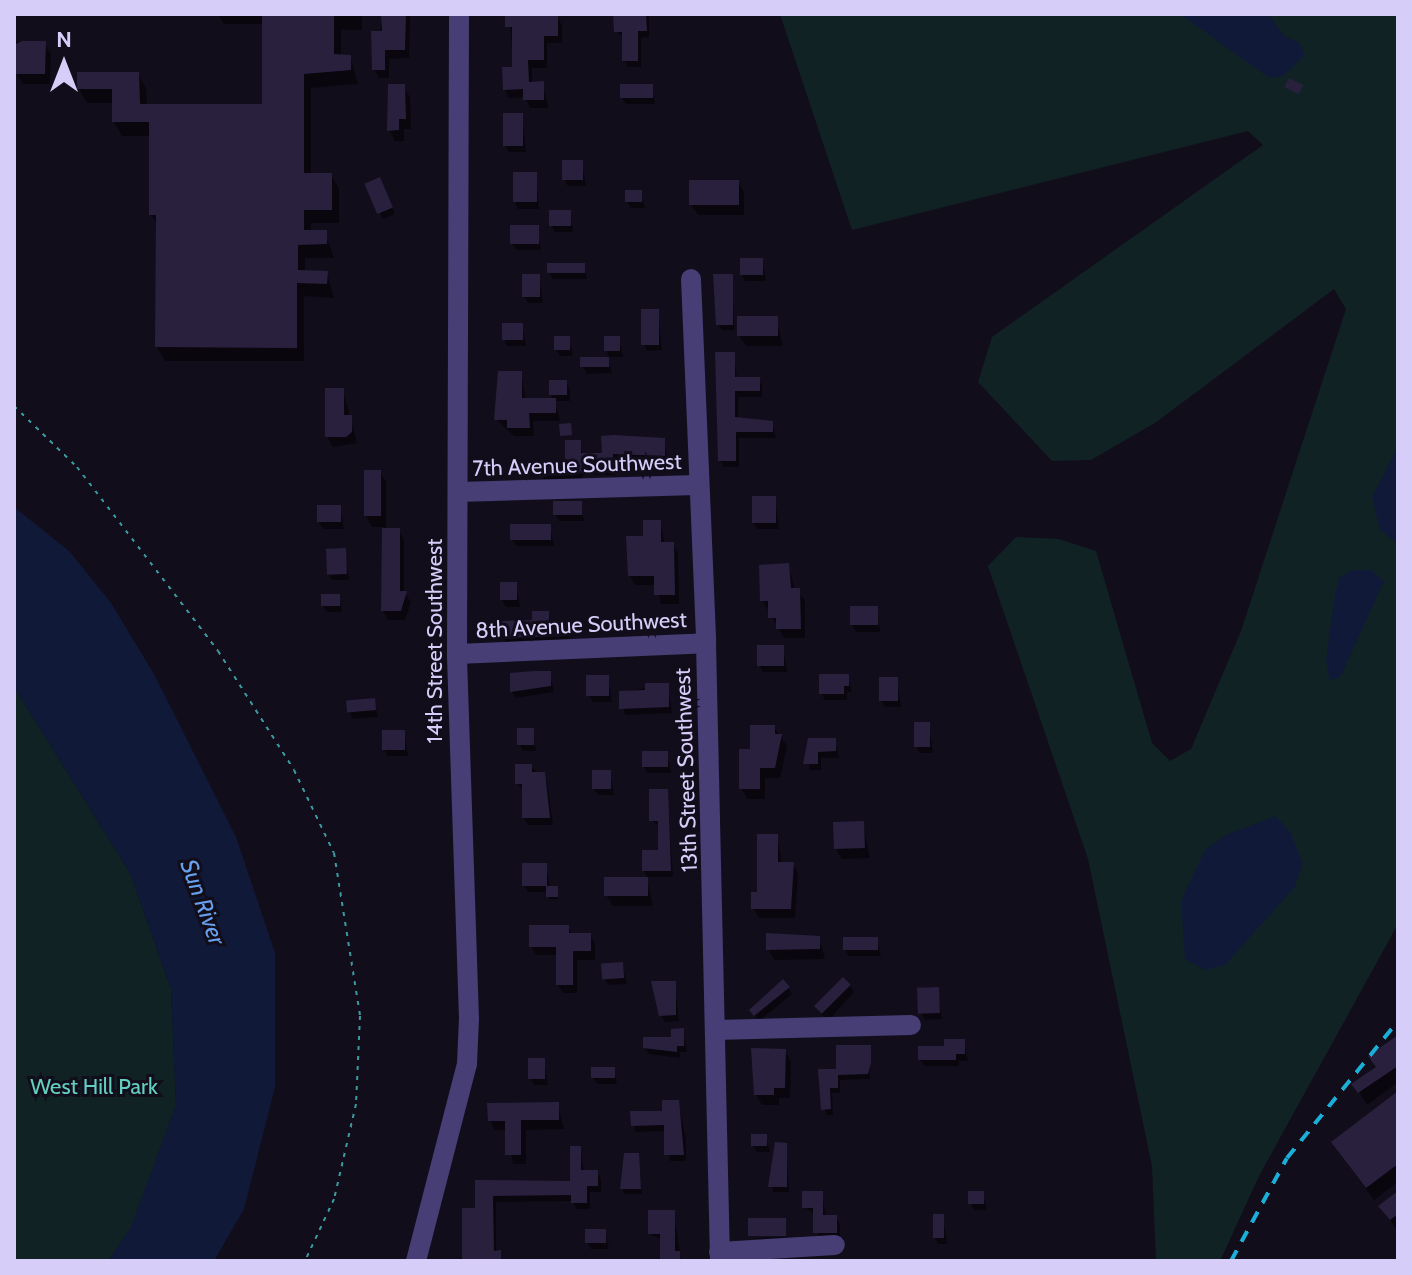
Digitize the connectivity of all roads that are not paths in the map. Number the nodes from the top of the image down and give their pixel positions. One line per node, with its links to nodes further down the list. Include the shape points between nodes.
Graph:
1 (459, 14): 4 (street, 14th Street Southwest)
2 (691, 279): 3 (street, 13th Street Southwest)
3 (697, 485): 4 (street, 7th Avenue Southwest); 5 (street, 13th Street Southwest)
4 (458, 492): 6 (street, 14th Street Southwest)
5 (706, 643): 6 (street, 8th Avenue Southwest); 8 (street, 13th Street Southwest)
6 (457, 654): 11 (street, 14th Street Southwest, via 469,968 467,1064)
7 (911, 1025): 8 (street)
8 (716, 1030): 10 (street, 13th Street Southwest)
9 (835, 1245): 10 (street)
10 (719, 1256)
11 (416, 1261)

